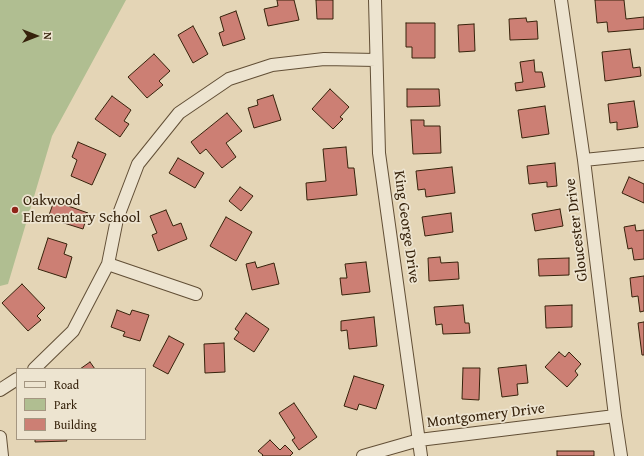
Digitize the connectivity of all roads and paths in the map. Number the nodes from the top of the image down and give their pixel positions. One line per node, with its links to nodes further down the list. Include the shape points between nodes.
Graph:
1 (375, 0): 3 (street, King George Drive)
2 (561, 0): 5 (street, Gloucester Drive)
3 (376, 60): 6 (street, via 324,59 272,65 229,79 179,113 138,164 117,219); 13 (street, King George Drive, via 380,153)
4 (644, 154): 5 (street)
5 (584, 160): 11 (street, Gloucester Drive)
6 (108, 264): 7 (street); 8 (street, via 73,331)
7 (196, 294)
8 (35, 368)
9 (16, 380): 10 (street)
10 (0, 390)
11 (615, 416): 13 (street, Montgomery Drive); 17 (street, Gloucester Drive)
12 (0, 437): 14 (street)
13 (419, 440): 15 (street, Montgomery Drive); 16 (street, King George Drive)
14 (2, 456)
15 (363, 456)
16 (421, 456)
17 (621, 456)

